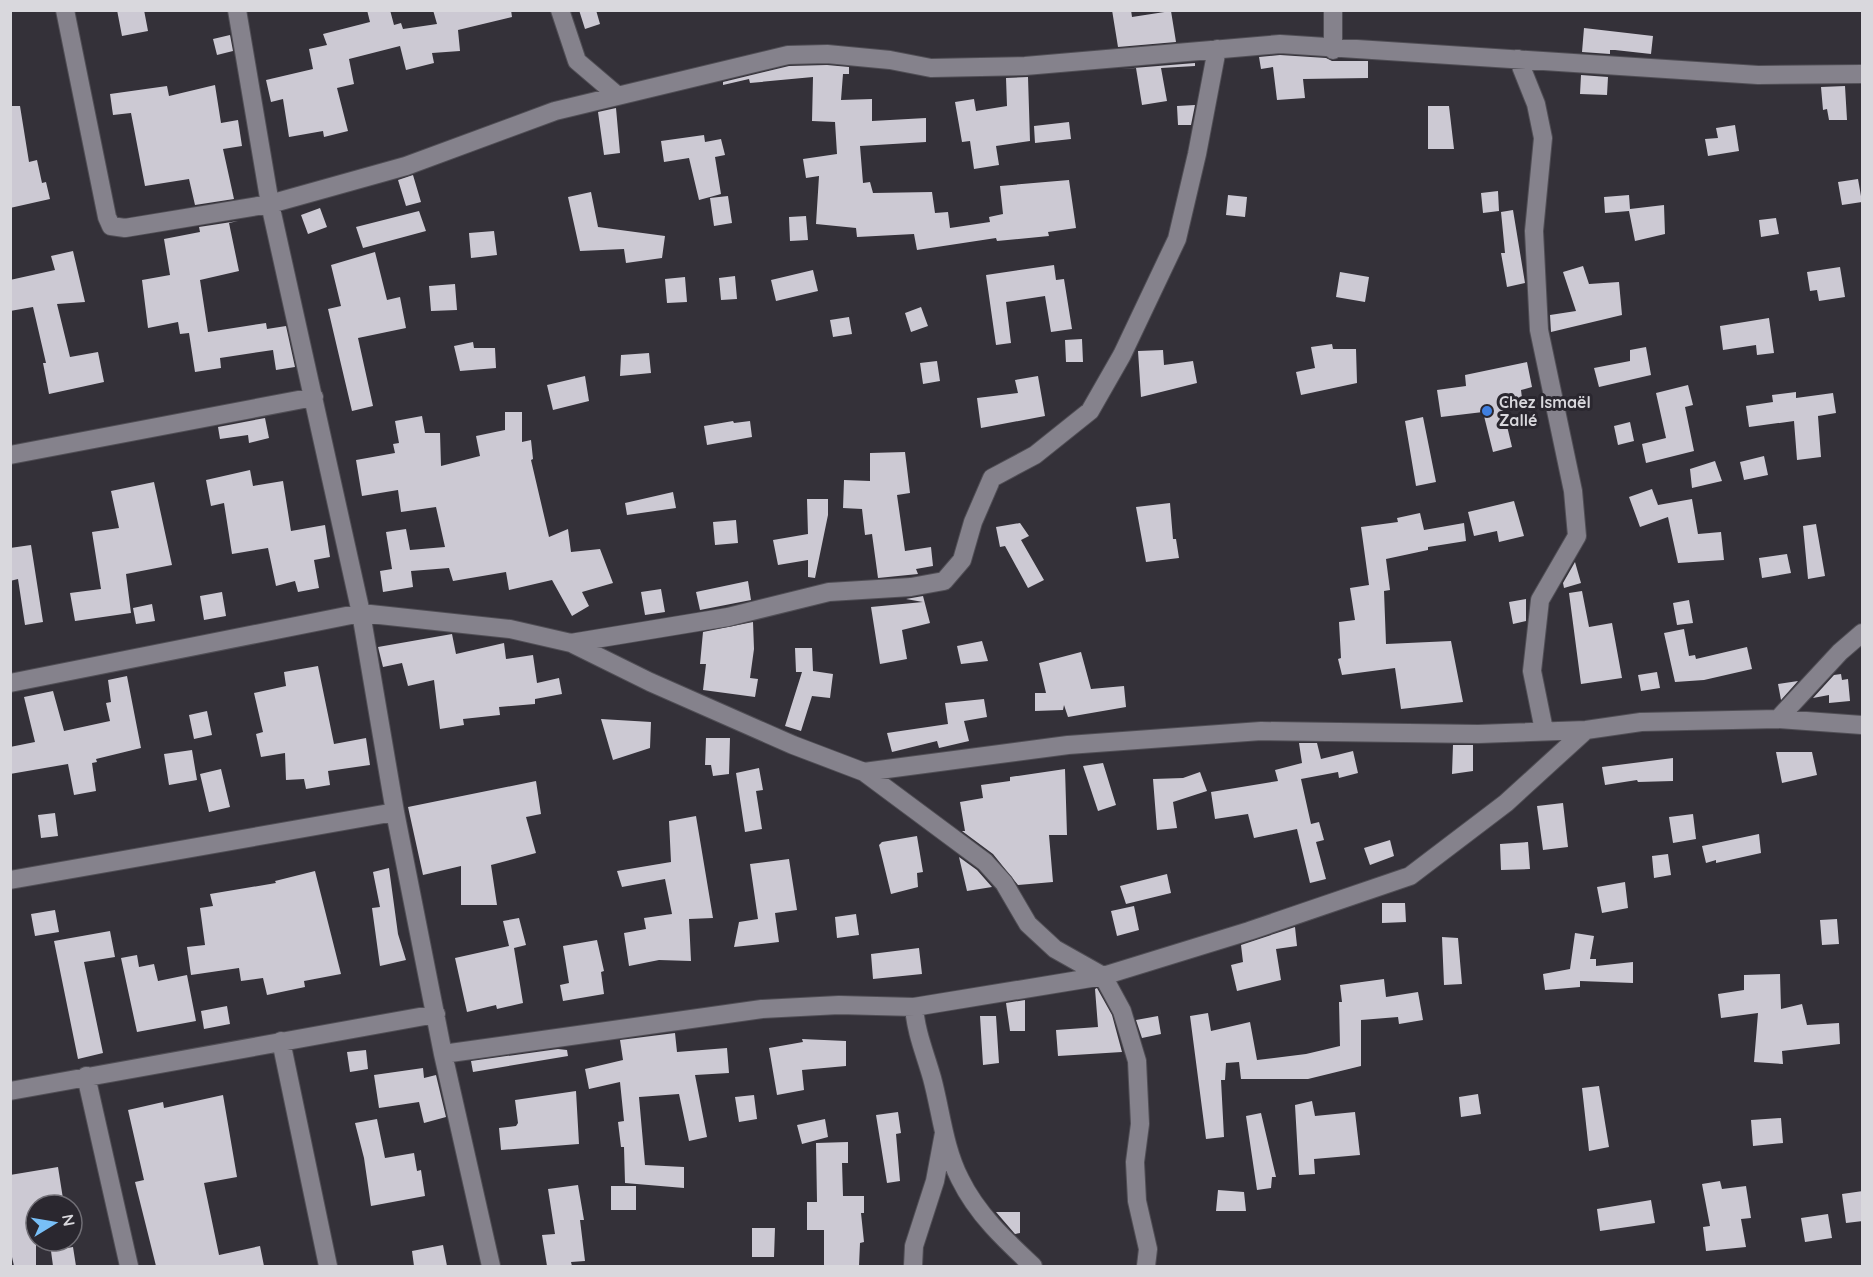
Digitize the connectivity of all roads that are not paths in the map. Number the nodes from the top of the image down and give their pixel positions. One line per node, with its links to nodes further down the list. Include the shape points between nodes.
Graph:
1 (65, 10): 10 (street, via 111,226 125,228)
2 (237, 10): 10 (street)
3 (560, 10): 9 (street, via 577,61)
4 (1333, 10): 6 (street)
5 (1216, 49): 6 (street, via 1280,44); 9 (street, via 1025,66 931,68 826,54 788,55); 15 (street, via 1177,239 1122,355 1090,411 1035,455 992,478 962,560 944,581 829,592 728,617)
6 (1333, 50): 7 (street)
7 (1518, 59): 8 (street, via 1758,75); 19 (street, via 1536,104 1543,138 1534,231 1539,330 1573,491 1577,536 1540,600 1532,671)
8 (1863, 74)
9 (618, 96): 10 (street, via 555,111 406,166)
10 (270, 204): 11 (street)
11 (314, 397): 12 (street); 13 (street)
12 (10, 455)
13 (362, 613): 15 (street, via 510,629); 16 (street); 22 (street)
14 (1863, 633): 17 (street, via 1840,652)
15 (571, 643): 21 (street, via 793,746)
16 (10, 683)
17 (1778, 719): 18 (street); 20 (street, via 1641,722)
18 (1863, 725)
19 (1544, 730): 20 (street); 21 (street, via 1478,734 1261,731 1068,745)
20 (1586, 730): 24 (street, via 1506,804 1410,876 1250,932)
21 (864, 772): 24 (street, via 985,862 1004,883 1028,924 1055,949)
22 (394, 812): 23 (street); 26 (street)
23 (10, 880)
24 (1103, 976): 25 (street); 37 (street, via 1122,1011 1137,1061 1140,1124 1135,1162 1137,1201 1148,1249)
25 (914, 1007): 28 (street, via 762,1009); 31 (street, via 916,1032 932,1078)
26 (436, 1014): 27 (street); 28 (street)
27 (281, 1041): 29 (street); 33 (street)
28 (443, 1054): 34 (street)
29 (86, 1076): 30 (street); 32 (street)
30 (10, 1091)
31 (944, 1132): 35 (street, via 935,1181 914,1246); 36 (street, via 959,1179 990,1224)
32 (129, 1266)
33 (328, 1266)
34 (491, 1266)
35 (913, 1266)
36 (1033, 1266)
37 (1146, 1266)

